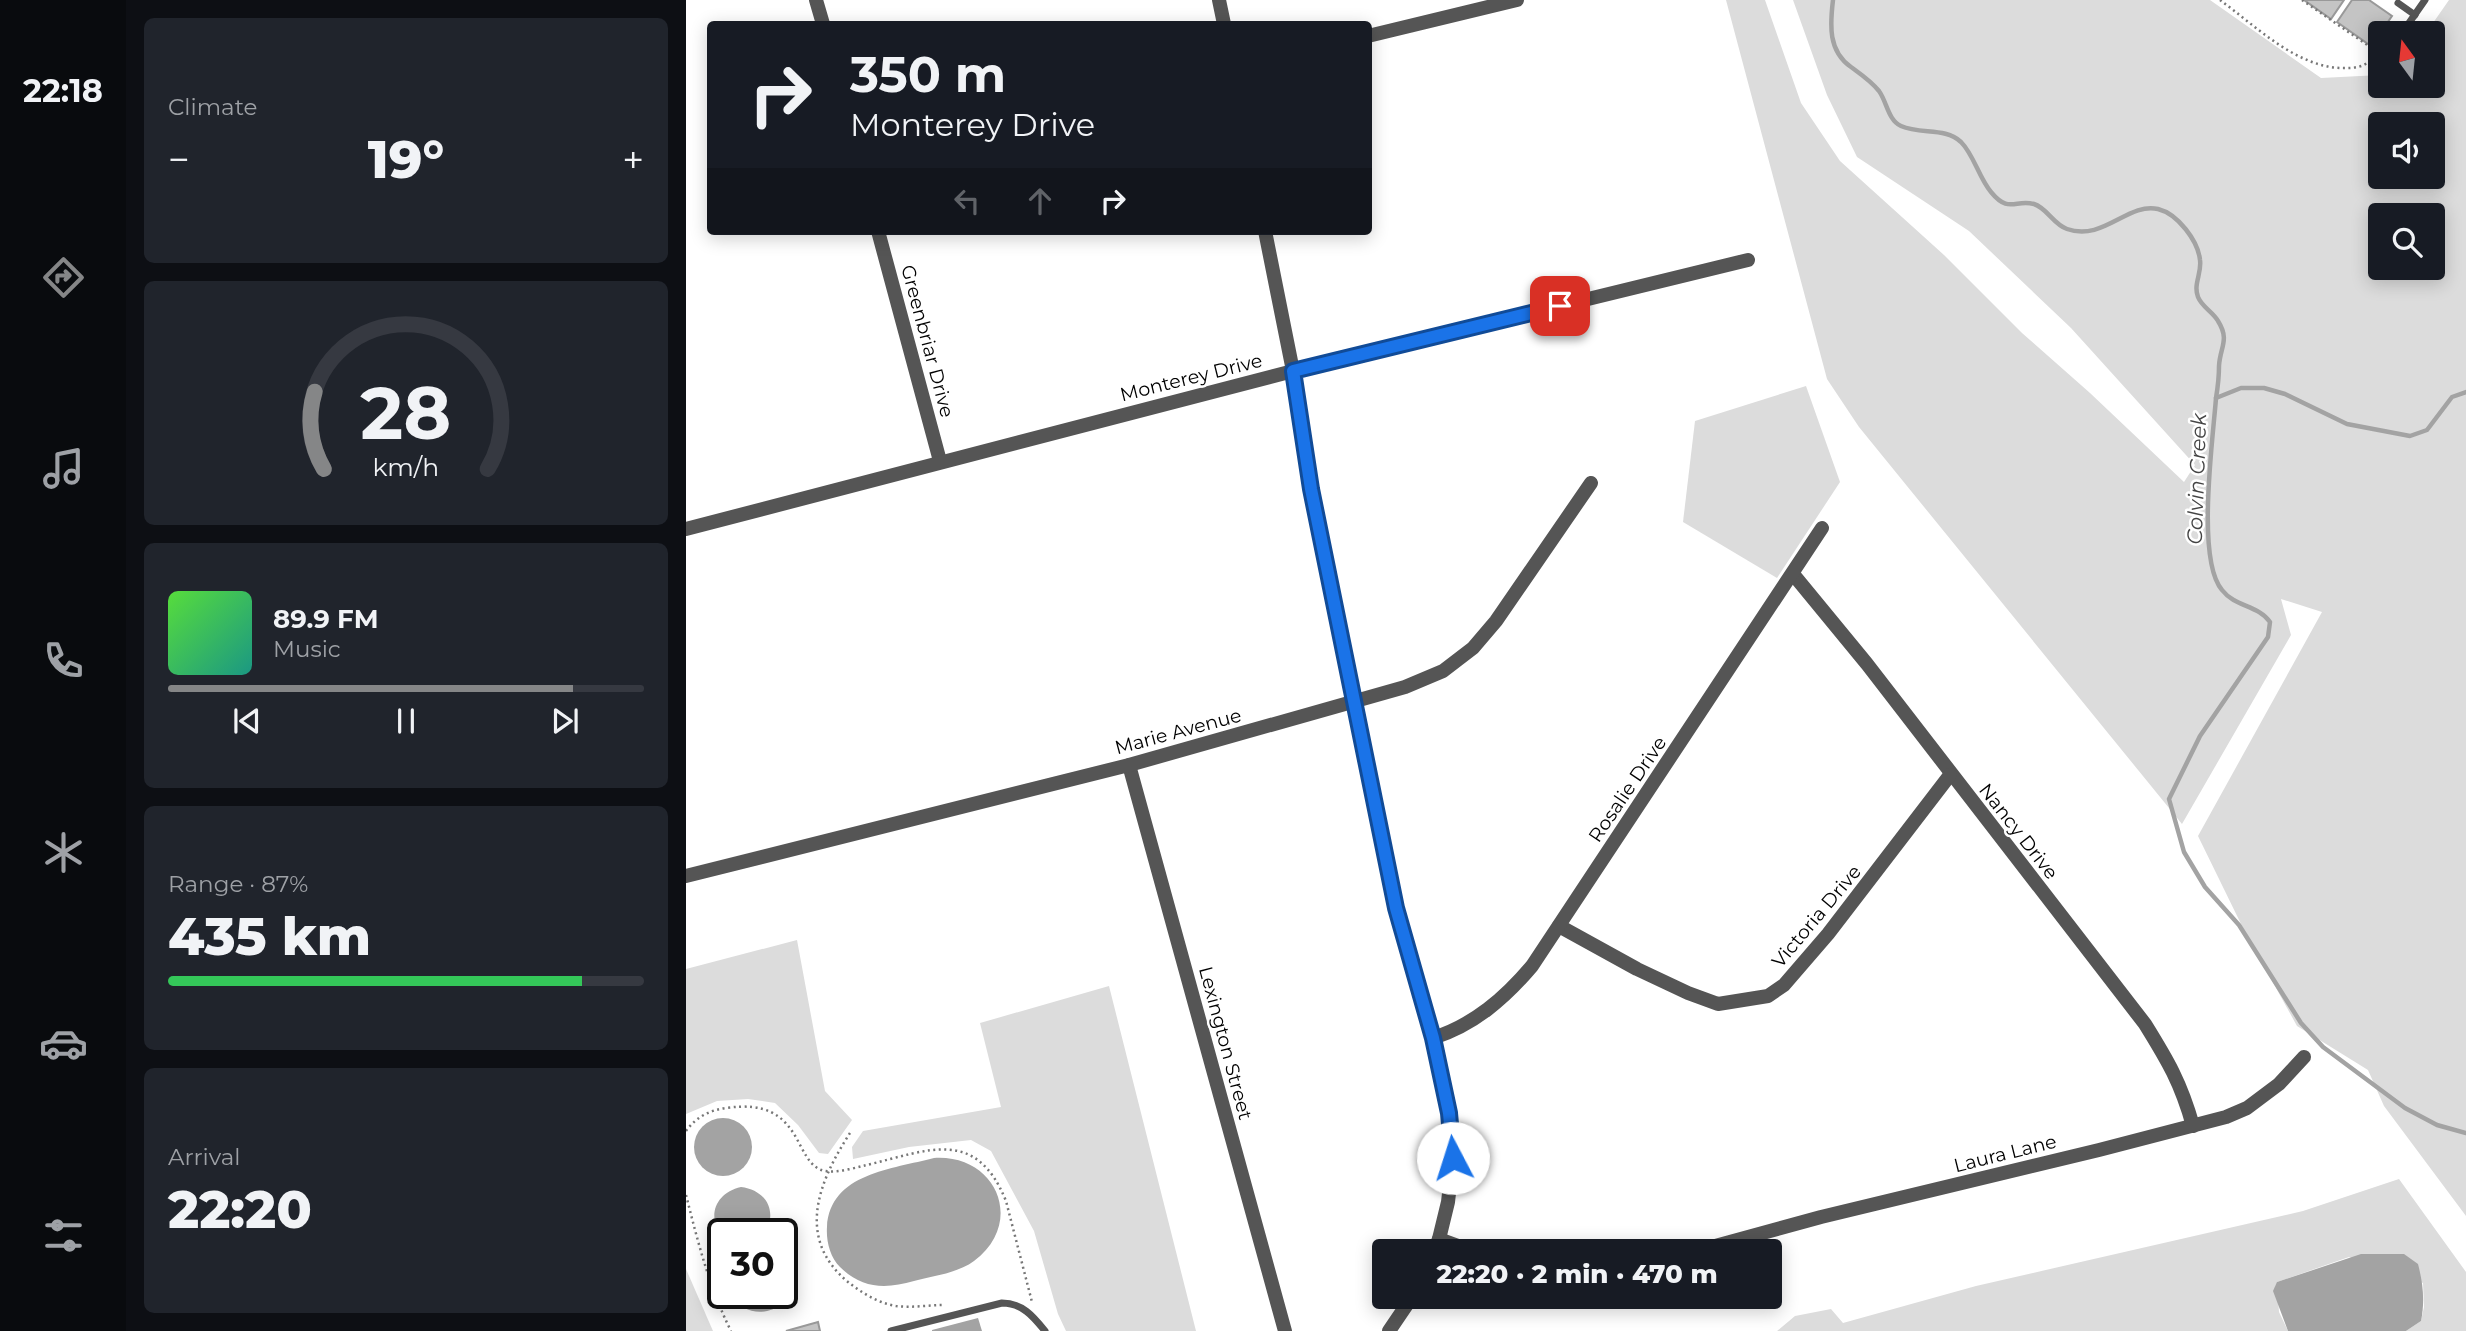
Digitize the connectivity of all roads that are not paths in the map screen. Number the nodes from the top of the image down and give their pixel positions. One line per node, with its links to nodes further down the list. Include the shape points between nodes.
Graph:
1 (816, 0): 7 (street)
2 (1219, 0): 8 (street)
3 (1517, 0): 10 (street)
4 (2425, 0): 6 (lane)
5 (2398, 3): 6 (lane)
6 (2414, 15): 9 (lane)
7 (822, 21)
8 (1223, 21)
9 (2410, 21)
10 (1372, 35)
11 (879, 235): 15 (street, Greenbriar Drive)
12 (1266, 235): 14 (street)
13 (1748, 260): 14 (street, Monterey Drive)
14 (1293, 371): 15 (street, Monterey Drive); 20 (street, via 1311,489)
15 (940, 461): 18 (street, Monterey Drive)
16 (1591, 483): 20 (street, Marie Avenue, via 1473,648 1443,671)
17 (1822, 528): 19 (street, Rosalie Drive)
18 (686, 529)
19 (1793, 574): 22 (street, Nancy Drive); 24 (street, Rosalie Drive)
20 (1354, 703): 21 (street, Marie Avenue); 25 (street, via 1396,908)
21 (1129, 765): 23 (street, Marie Avenue); 33 (street, Lexington Street)
22 (1950, 775): 24 (street, Victoria Drive, via 1828,934 1784,985 1768,996 1718,1004 1637,969); 27 (street, Nancy Drive, via 2145,1024 2183,1089)
23 (686, 876)
24 (1559, 926): 25 (street, Rosalie Drive, via 1511,991 1455,1031)
25 (1433, 1038): 28 (street, via 1453,1158)
26 (2304, 1057): 27 (street, Laura Lane, via 2247,1108)
27 (2193, 1126): 29 (street, Laura Lane)
28 (1438, 1239)
29 (1741, 1239)
30 (1404, 1309): 34 (street)
31 (891, 1331): 32 (lane, via 1002,1303 1022,1307)
32 (1045, 1331)
33 (1285, 1331)
34 (1389, 1331)

